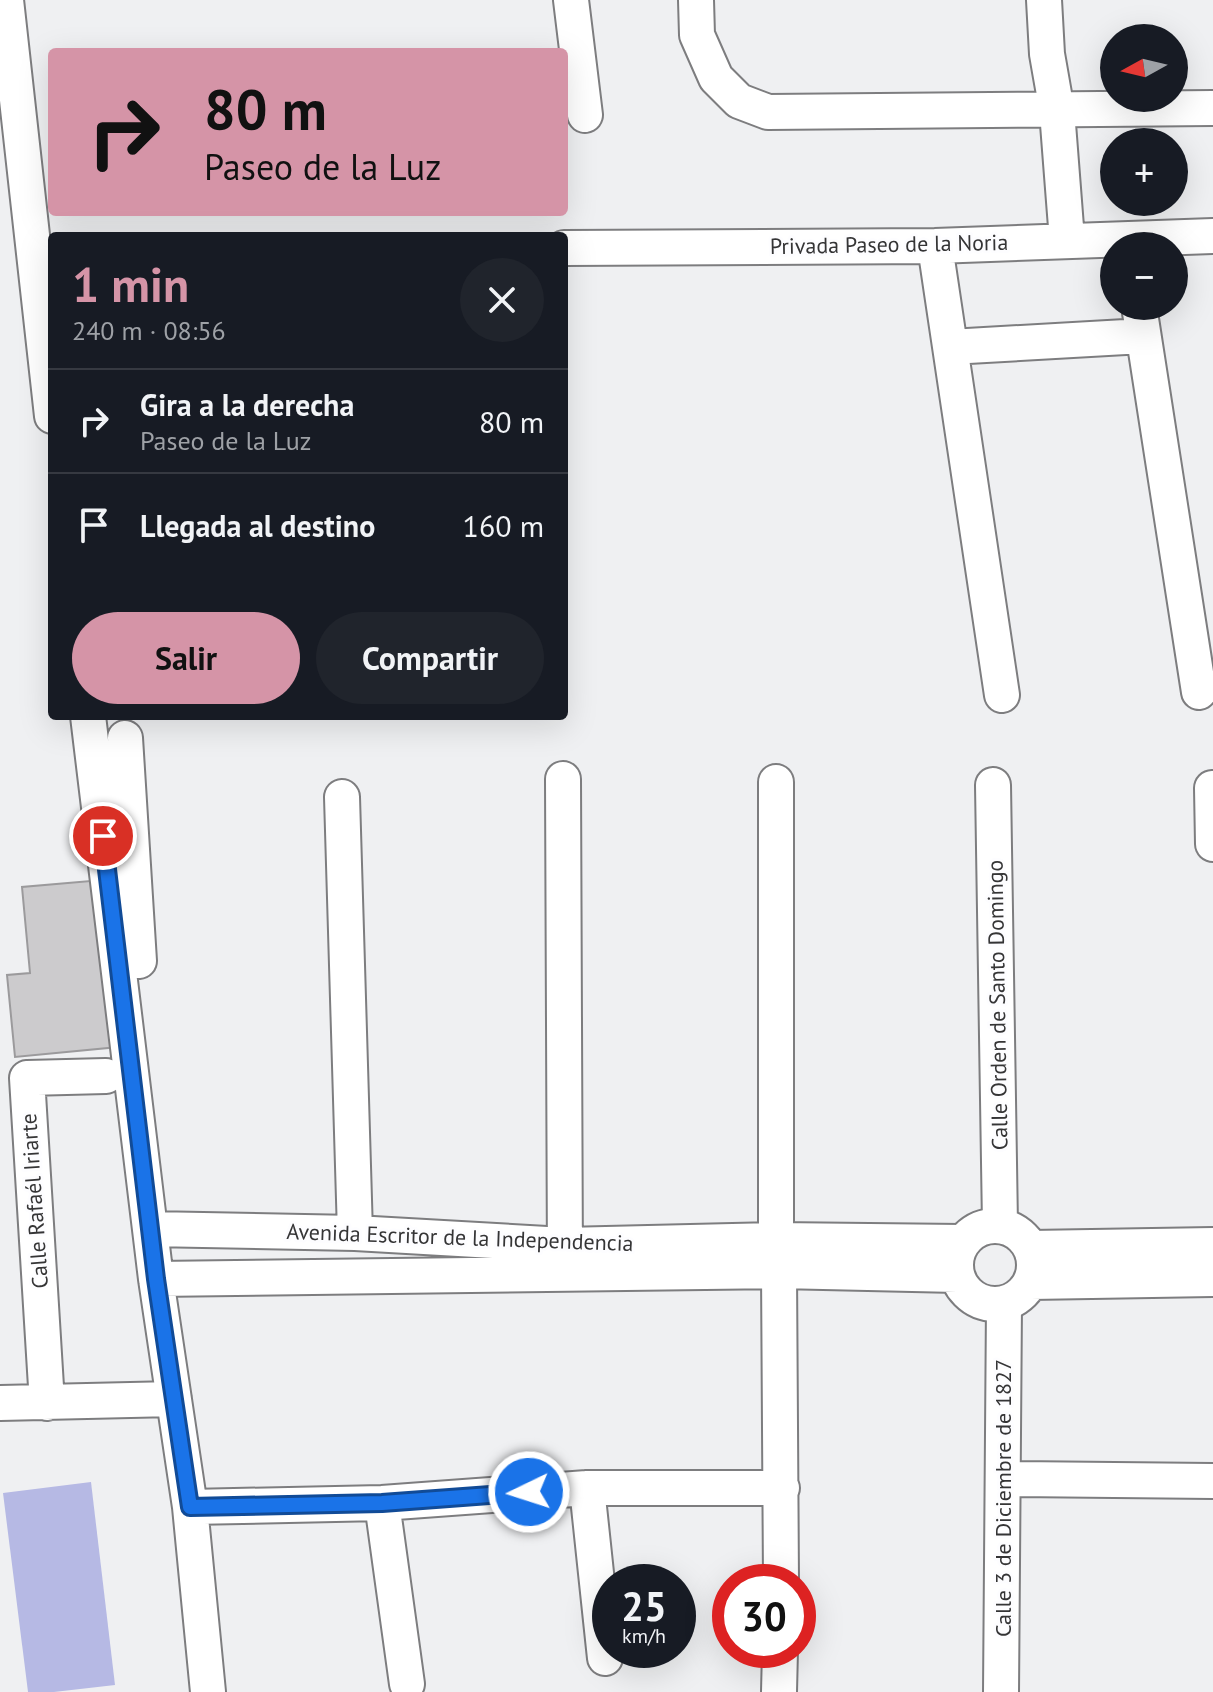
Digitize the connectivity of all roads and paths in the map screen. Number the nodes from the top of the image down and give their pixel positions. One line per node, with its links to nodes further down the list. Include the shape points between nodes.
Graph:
1 (6, 0): 10 (street)
2 (571, 0): 7 (street)
3 (696, 0): 6 (street, via 697,35 716,78 739,101 768,112)
4 (1044, 0): 6 (street)
5 (1213, 108): 6 (street)
6 (1057, 111): 9 (street)
7 (585, 115)
8 (1213, 236): 9 (street, Privada Paseo de la Noria)
9 (1067, 240): 11 (street, Privada Paseo de la Noria)
10 (42, 246): 15 (street)
11 (935, 246): 12 (street, Privada Paseo de la Noria); 14 (street)
12 (568, 248)
13 (1141, 321): 14 (street); 16 (street)
14 (950, 347): 17 (street)
15 (48, 348)
16 (1199, 692)
17 (1002, 695)
18 (88, 720): 28 (street)
19 (125, 738): 28 (street, via 141,997 162,1212)
20 (563, 779): 34 (street)
21 (776, 782): 33 (street)
22 (993, 785): 27 (street, Calle Orden de Santo Domingo)
23 (1212, 788): 25 (street)
24 (342, 797): 29 (street)
25 (1213, 844)
26 (106, 1076): 42 (street, Calle Rafaél Iriarte, via 27,1078)
27 (1000, 1225): 30 (street, via 986,1226); 32 (street, via 1013,1229)
28 (150, 1227): 29 (street, Avenida Escritor de la Independencia); 36 (street)
29 (355, 1233): 34 (street, Avenida Escritor de la Independencia)
30 (962, 1242): 33 (street, Avenida Escritor de la Independencia); 35 (street)
31 (1213, 1245): 32 (street)
32 (1031, 1248): 38 (street)
33 (777, 1256): 34 (street, Avenida Escritor de la Independencia); 35 (street, Avenida Escritor de la Independencia); 46 (street)
34 (565, 1259): 36 (street, Avenida Escritor de la Independencia)
35 (957, 1275): 39 (street, via 969,1296)
36 (156, 1279): 40 (street)
37 (1213, 1279): 38 (street)
38 (1031, 1282): 39 (street)
39 (1004, 1304): 43 (street, Calle 3 de Diciembre de 1827)
40 (174, 1399): 42 (street); 48 (street)
41 (0, 1403): 42 (street)
42 (47, 1403)
43 (1003, 1479): 44 (street); 55 (street, Calle 3 de Diciembre de 1827)
44 (1213, 1481)
45 (587, 1488): 46 (street); 47 (street); 49 (street)
46 (782, 1488): 50 (street)
47 (382, 1503): 48 (street); 52 (street)
48 (190, 1507): 53 (street)
49 (595, 1564)
50 (781, 1564)
51 (780, 1668): 54 (street)
52 (407, 1684)
53 (208, 1692)
54 (779, 1692)
55 (1001, 1692)

